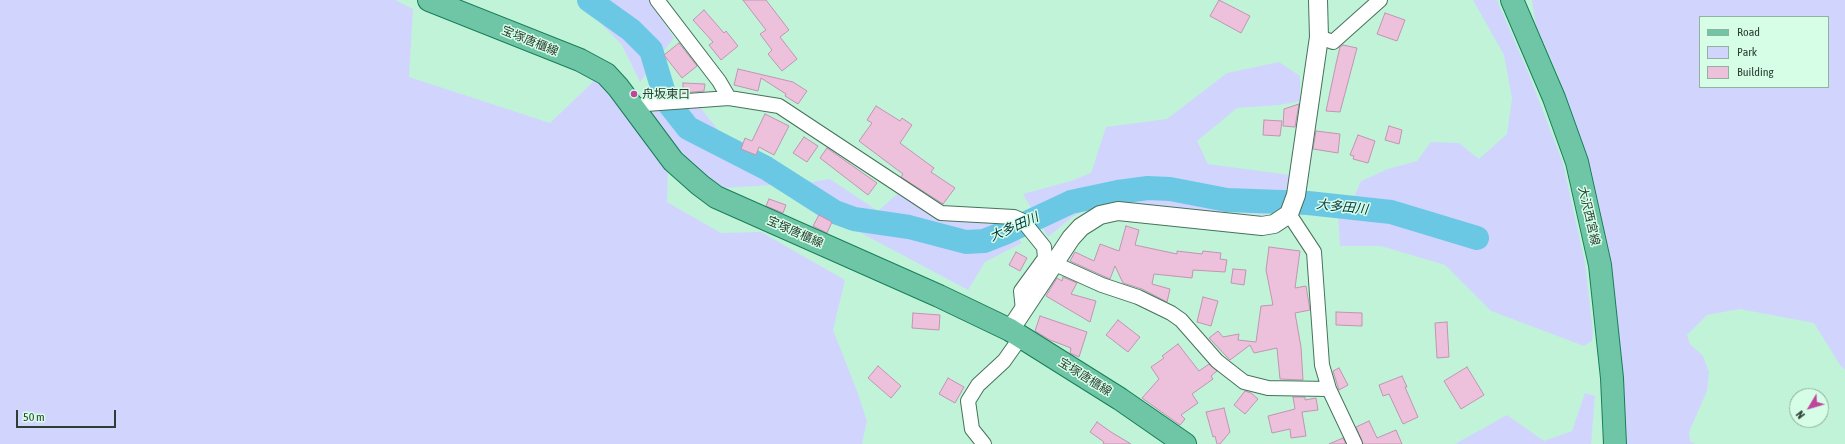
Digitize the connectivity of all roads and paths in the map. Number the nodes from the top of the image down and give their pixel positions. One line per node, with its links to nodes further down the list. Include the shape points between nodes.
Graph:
1 (429, 0): 8 (main road, 宝塚唐櫃線, via 580,60 606,74)
2 (657, 0): 7 (street, via 673,24 720,81)
3 (1318, 0): 6 (street)
4 (1380, 0): 6 (street, via 1333,42)
5 (1512, 0): 17 (main road, 大沢西宮線, via 1554,98 1577,162 1600,265 1612,378)
6 (1319, 37): 9 (street, via 1296,195)
7 (729, 98): 8 (street, via 646,104); 11 (street, via 779,106 941,213 1014,218 1023,221 1044,247 1045,258 1021,291)
8 (634, 109): 12 (main road, 宝塚唐櫃線, via 673,161 716,196 939,296)
9 (1289, 214): 10 (street, via 1274,224 1262,226 1108,212 1081,227); 13 (street, via 1314,252 1322,365)
10 (1054, 263): 11 (street); 13 (street, via 1171,313 1181,320 1217,361 1244,382 1268,388)
11 (1023, 310): 12 (street)
12 (1015, 334): 14 (street, via 1004,361 978,385 968,401 972,429); 15 (main road, 宝塚唐櫃線, via 1120,398)
13 (1329, 389): 16 (street)
14 (984, 444)
15 (1185, 444)
16 (1355, 444)
17 (1615, 444)

